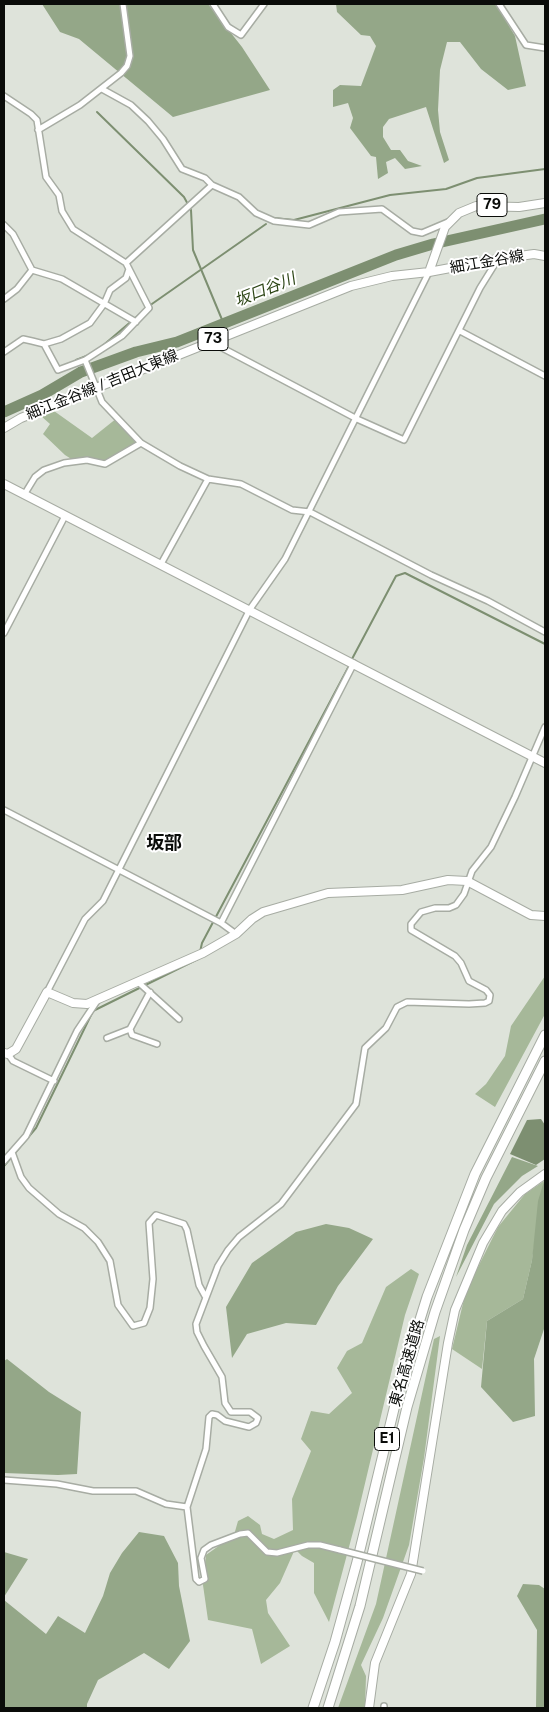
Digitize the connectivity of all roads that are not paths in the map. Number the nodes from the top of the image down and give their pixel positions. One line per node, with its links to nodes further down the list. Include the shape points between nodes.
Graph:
1 (124, 4): 6 (street, via 130,56 121,73)
2 (213, 4): 3 (street, via 228,27 240,35)
3 (264, 4)
4 (499, 4): 5 (street, via 526,45)
5 (545, 48)
6 (102, 89): 8 (street); 9 (street, via 131,105 148,121 182,169 205,178)
7 (4, 96): 8 (street, via 37,120)
8 (38, 130): 15 (street, via 46,177 59,195 62,211 73,229)
9 (212, 185): 12 (street, via 239,197 256,213 294,225 309,225 349,210 382,209 412,231 422,233); 15 (street)
10 (545, 203): 12 (street, 79, via 519,207 476,206)
11 (4, 224): 17 (street)
12 (447, 224): 16 (street)
13 (545, 256): 14 (street, 細江金谷線 / 73, via 534,254)
14 (498, 259): 16 (street, 細江金谷線 / 73); 21 (street)
15 (128, 266): 19 (street, via 126,278 110,290); 20 (street, via 147,306)
16 (430, 268): 22 (street, 細江金谷線 / 吉田大東線 / 73, via 351,286); 28 (street)
17 (32, 270): 18 (street); 19 (street, via 62,279)
18 (4, 299)
19 (104, 304): 20 (street); 23 (street, via 90,323 62,339)
20 (136, 322): 25 (street, via 122,336)
21 (460, 331): 26 (street); 28 (street, via 404,440)
22 (209, 341): 27 (street, 細江金谷線 / 吉田大東線 / 73); 28 (street)
23 (44, 344): 24 (street, via 24,338); 25 (street, via 58,370)
24 (4, 352)
25 (85, 360): 27 (street)
26 (545, 376)
27 (94, 385): 29 (street, 細江金谷線 / 吉田大東線 / 73); 30 (street, via 102,402)
28 (357, 419): 34 (street)
29 (4, 428)
30 (141, 443): 31 (street); 33 (street, via 105,464 87,460 44,470)
31 (208, 479): 34 (street, via 241,484 292,510); 36 (street)
32 (4, 484): 33 (street)
33 (24, 494): 35 (street)
34 (310, 512): 37 (street, via 285,559); 38 (street)
35 (65, 516): 36 (street); 39 (street)
36 (161, 564): 37 (street)
37 (250, 609): 40 (street); 45 (street)
38 (545, 632)
39 (4, 633)
40 (354, 663): 42 (street); 48 (street)
41 (545, 727): 42 (street)
42 (532, 756): 43 (street); 46 (street, via 491,847)
43 (545, 763)
44 (4, 810): 45 (street)
45 (119, 870): 48 (street); 52 (street, via 103,902 84,919)
46 (467, 881): 47 (street, via 531,915); 49 (street, via 448,880 402,890 328,894 263,912); 65 (street, via 464,894 456,904 421,912 411,924 411,930 455,956 469,981 490,995 488,1001 469,1004 407,1002 396,1007 386,1028 364,1048 356,1104 280,1204 228,1250)
47 (545, 916)
48 (220, 922): 49 (street)
49 (236, 934): 50 (street)
50 (139, 983): 51 (street); 53 (street)
51 (148, 991): 54 (street); 55 (street)
52 (47, 992): 53 (street, via 73,1003 87,1004); 59 (street, via 16,1049)
53 (97, 1000): 61 (street, via 77,1031)
54 (179, 1019)
55 (130, 1029): 57 (street); 58 (street, via 132,1035)
56 (545, 1035): 69 (highway, 東名高速道路 / E1, via 475,1174 444,1250 414,1338 336,1642)
57 (107, 1038)
58 (157, 1044)
59 (6, 1054): 61 (street, via 13,1061)
60 (545, 1061): 70 (highway, 東名高速道路 / E1, via 486,1178 449,1270 420,1360 360,1606)
61 (54, 1081): 62 (street, via 26,1136)
62 (12, 1152): 63 (street); 65 (street, via 21,1177 30,1188 98,1242 110,1261 118,1306 133,1326 144,1323 150,1308 153,1279 149,1223 156,1215 184,1224 188,1230 199,1285)
63 (4, 1161)
64 (545, 1174): 71 (street, via 520,1192 502,1211 483,1243 455,1310 411,1574 375,1663)
65 (205, 1296): 67 (street, via 196,1324 197,1332 222,1377 225,1403 231,1412 250,1412 258,1418 249,1427 225,1421 217,1415 209,1417 206,1449)
66 (4, 1480): 67 (street, via 57,1484 93,1491 136,1491 166,1504)
67 (187, 1507): 68 (street, bridge, via 195,1576 199,1582 204,1579 201,1558 204,1550 240,1534 248,1534 268,1552 277,1554 320,1545)
68 (422, 1571)
69 (313, 1708)
70 (328, 1708)
71 (369, 1708)

